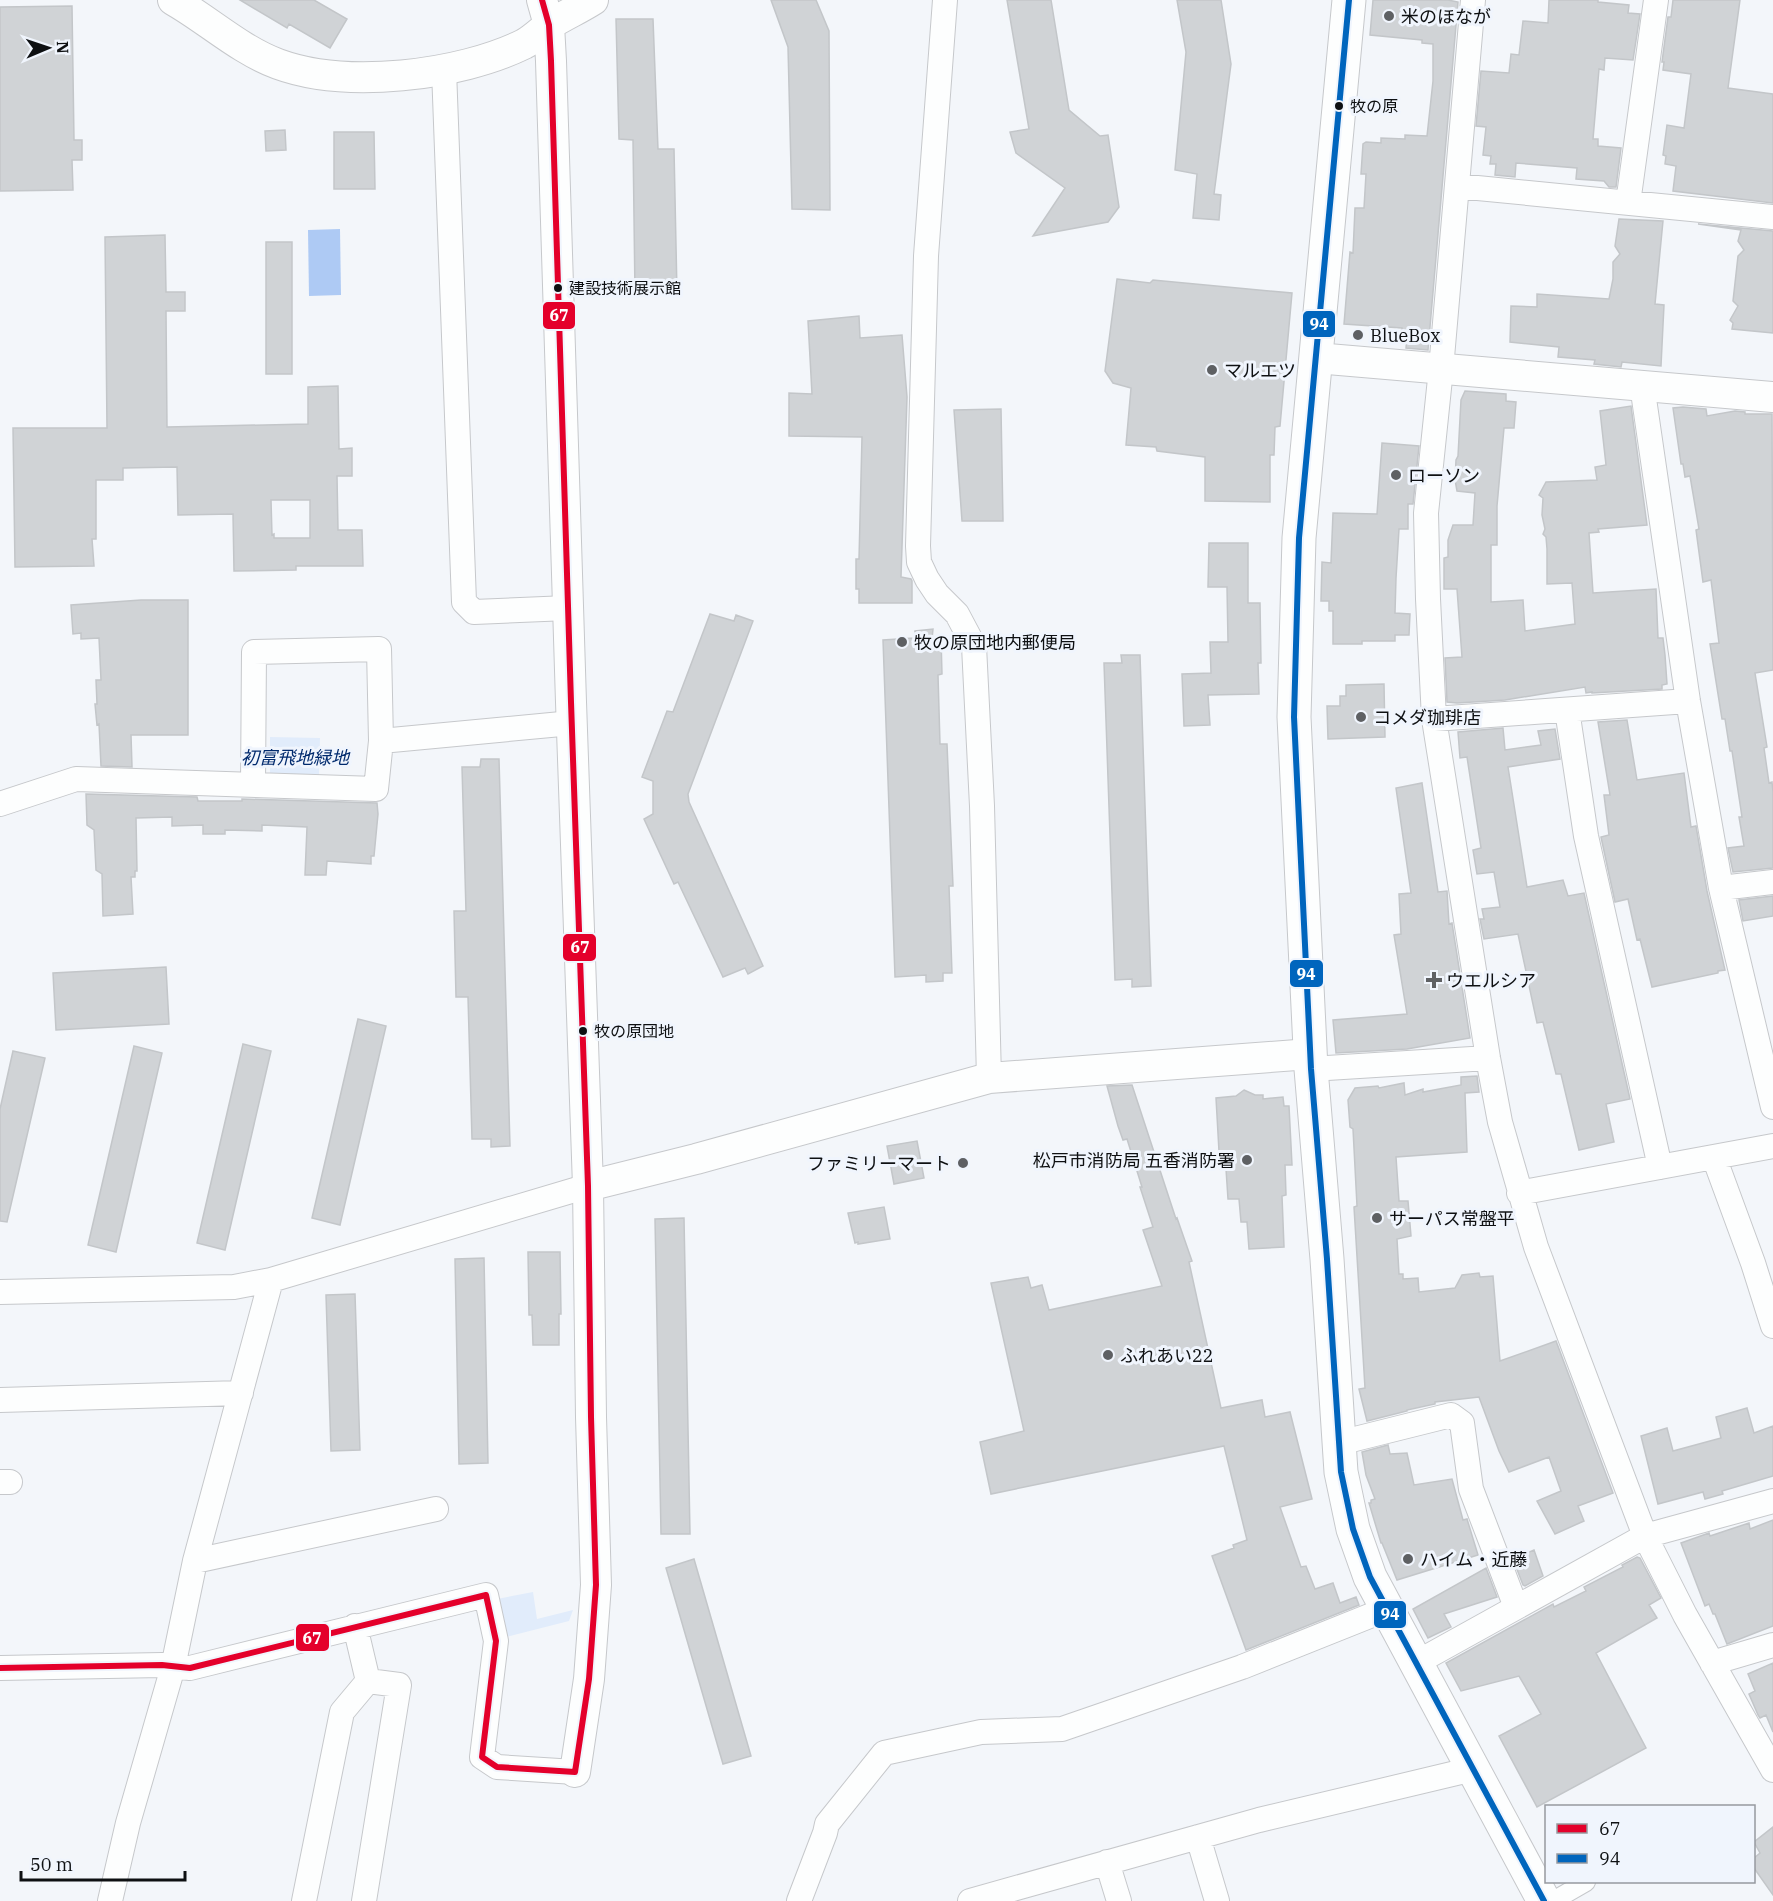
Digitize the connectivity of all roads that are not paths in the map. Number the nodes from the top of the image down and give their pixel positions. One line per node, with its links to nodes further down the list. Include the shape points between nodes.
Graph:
1 (173, 0): 8 (street, via 254,53 309,72 363,78)
2 (593, 0): 7 (street)
3 (945, 0): 28 (street, via 926,256 918,546 919,562 927,579 957,614 974,646)
4 (1349, 0): 12 (main road)
5 (1473, 0): 9 (street)
6 (1656, 0): 10 (street)
7 (545, 13): 8 (street, via 526,43); 16 (street, via 552,73)
8 (444, 70): 16 (street, via 464,602 474,612)
9 (1457, 186): 10 (street); 13 (street)
10 (1628, 203): 11 (street)
11 (1773, 217)
12 (1316, 358): 13 (street); 27 (main road, via 1299,538 1294,717)
13 (1441, 369): 14 (street); 19 (street, via 1426,513)
14 (1642, 385): 15 (street); 17 (street)
15 (1773, 397)
16 (568, 609): 20 (street)
17 (1688, 701): 18 (street); 25 (street)
18 (1567, 710): 19 (street); 32 (street, via 1586,836)
19 (1434, 719): 26 (street)
20 (572, 723): 21 (street); 33 (street)
21 (381, 741): 22 (street, via 376,789); 22 (street, via 379,649 254,652)
22 (253, 784): 23 (street, via 76,779)
23 (0, 804)
24 (1773, 882): 25 (street)
25 (1721, 888): 29 (street)
26 (1488, 1058): 27 (street); 34 (street)
27 (1310, 1062): 28 (street); 40 (main road)
28 (989, 1078): 33 (street)
29 (1773, 1107)
30 (1773, 1146): 31 (street)
31 (1714, 1157): 32 (street); 37 (street)
32 (1660, 1167): 34 (street)
33 (588, 1186): 35 (street); 56 (street, via 596,1586 589,1679)
34 (1519, 1193): 43 (street)
35 (271, 1280): 36 (street, via 234,1287); 38 (street)
36 (0, 1292)
37 (1773, 1326)
38 (241, 1393): 39 (street); 44 (street)
39 (0, 1400)
40 (1340, 1443): 45 (street, via 1451,1415 1462,1423 1471,1489); 46 (main road, via 1341,1472 1353,1529 1370,1577)
41 (1773, 1501): 43 (street)
42 (436, 1509): 44 (street)
43 (1645, 1536): 45 (street); 50 (street)
44 (195, 1560): 51 (street)
45 (1516, 1607): 49 (street)
46 (1387, 1609): 49 (main road); 64 (street, via 1242,1667 1062,1729 981,1732 884,1753 827,1824)
47 (355, 1626): 51 (street, via 190,1668); 53 (street); 56 (street, via 486,1595 496,1641 482,1757 497,1767)
48 (1773, 1645): 50 (street)
49 (1416, 1663): 54 (main road)
50 (1712, 1663): 55 (street)
51 (173, 1667): 52 (street); 61 (street)
52 (0, 1668)
53 (369, 1681): 62 (street, via 342,1712); 63 (street, via 399,1685)
54 (1473, 1769): 57 (street); 68 (main road)
55 (1773, 1770)
56 (574, 1772)
57 (1198, 1837): 58 (street); 67 (street)
58 (1107, 1862): 60 (street); 66 (street)
59 (1583, 1883): 69 (street)
60 (1042, 1891): 65 (street)
61 (110, 1901)
62 (304, 1901)
63 (364, 1901)
64 (799, 1901)
65 (970, 1901)
66 (1119, 1901)
67 (1217, 1901)
68 (1544, 1901)
69 (1553, 1901)

